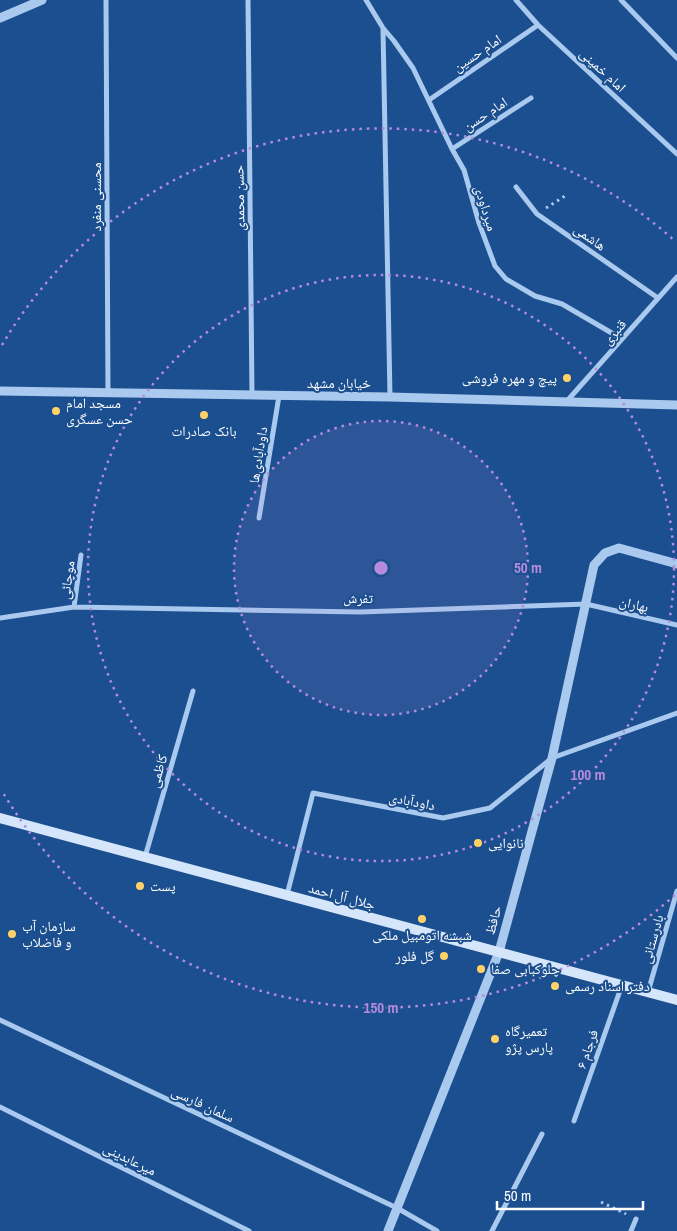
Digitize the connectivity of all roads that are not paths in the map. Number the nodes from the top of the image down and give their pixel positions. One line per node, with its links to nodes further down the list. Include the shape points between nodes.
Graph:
1 (42, 0): 7 (street)
2 (106, 0): 20 (street, محسنی منفرد)
3 (248, 0): 21 (street, حسن محمدی)
4 (366, 0): 9 (street, میرداودی)
5 (516, 0): 8 (street, امام خمینی)
6 (621, 0): 10 (street)
7 (0, 18)
8 (538, 25): 12 (street, امام حسین); 14 (street, امام خمینی)
9 (383, 28): 12 (street, میرداودی, via 414,68); 23 (street)
10 (677, 58)
11 (531, 98): 13 (street, امام حسن)
12 (429, 100): 13 (street, میرداودی)
13 (452, 149): 18 (street, میرداودی, via 464,170 488,250 506,279 535,296 562,304)
14 (677, 154)
15 (516, 187): 17 (street, هاشمی, via 538,214)
16 (677, 277): 17 (street, قنبری)
17 (658, 298): 18 (street, قنبری)
18 (622, 339): 24 (street, قنبری)
19 (0, 390): 20 (street, خیابان مشهد)
20 (108, 393): 21 (street, خیابان مشهد)
21 (252, 395): 22 (street, خیابان مشهد)
22 (279, 396): 23 (street, خیابان مشهد); 26 (street, داودآبادی‌ها)
23 (390, 397): 24 (street, خیابان مشهد)
24 (567, 401): 25 (street, خیابان مشهد)
25 (677, 405)
26 (259, 518)
27 (81, 555): 30 (street, موچائی)
28 (677, 564): 29 (street, via 619,548 605,553 594,565)
29 (586, 604): 30 (street, تفرش, via 360,612); 32 (street, بهاران); 35 (street, حافظ)
30 (74, 608): 31 (street, تفرش)
31 (0, 618)
32 (677, 625)
33 (193, 691): 37 (street, کاظمی)
34 (677, 713): 35 (street, داودآبادی)
35 (552, 758): 39 (street, داودآبادی, via 490,808 443,818 313,793); 40 (street, حافظ)
36 (0, 818): 37 (main road, جلال آل احمد)
37 (145, 857): 39 (main road, جلال آل احمد)
38 (677, 892): 42 (street, بادرستانی)
39 (287, 895): 40 (main road, جلال آل احمد)
40 (499, 952): 41 (main road, جلال آل احمد); 48 (street, حافظ)
41 (622, 985): 42 (main road, جلال آل احمد); 46 (street, فرجام ۶)
42 (648, 992): 43 (main road, جلال آل احمد)
43 (677, 1000)
44 (0, 1020): 48 (street, سلمان فارسی)
45 (0, 1107): 50 (street, میرعابدینی)
46 (574, 1121)
47 (542, 1134): 53 (street)
48 (397, 1208): 51 (street, حافظ); 52 (street, سلمان فارسی)
49 (636, 1219): 54 (street)
50 (249, 1231)
51 (388, 1231)
52 (437, 1231)
53 (492, 1231)
54 (631, 1231)

